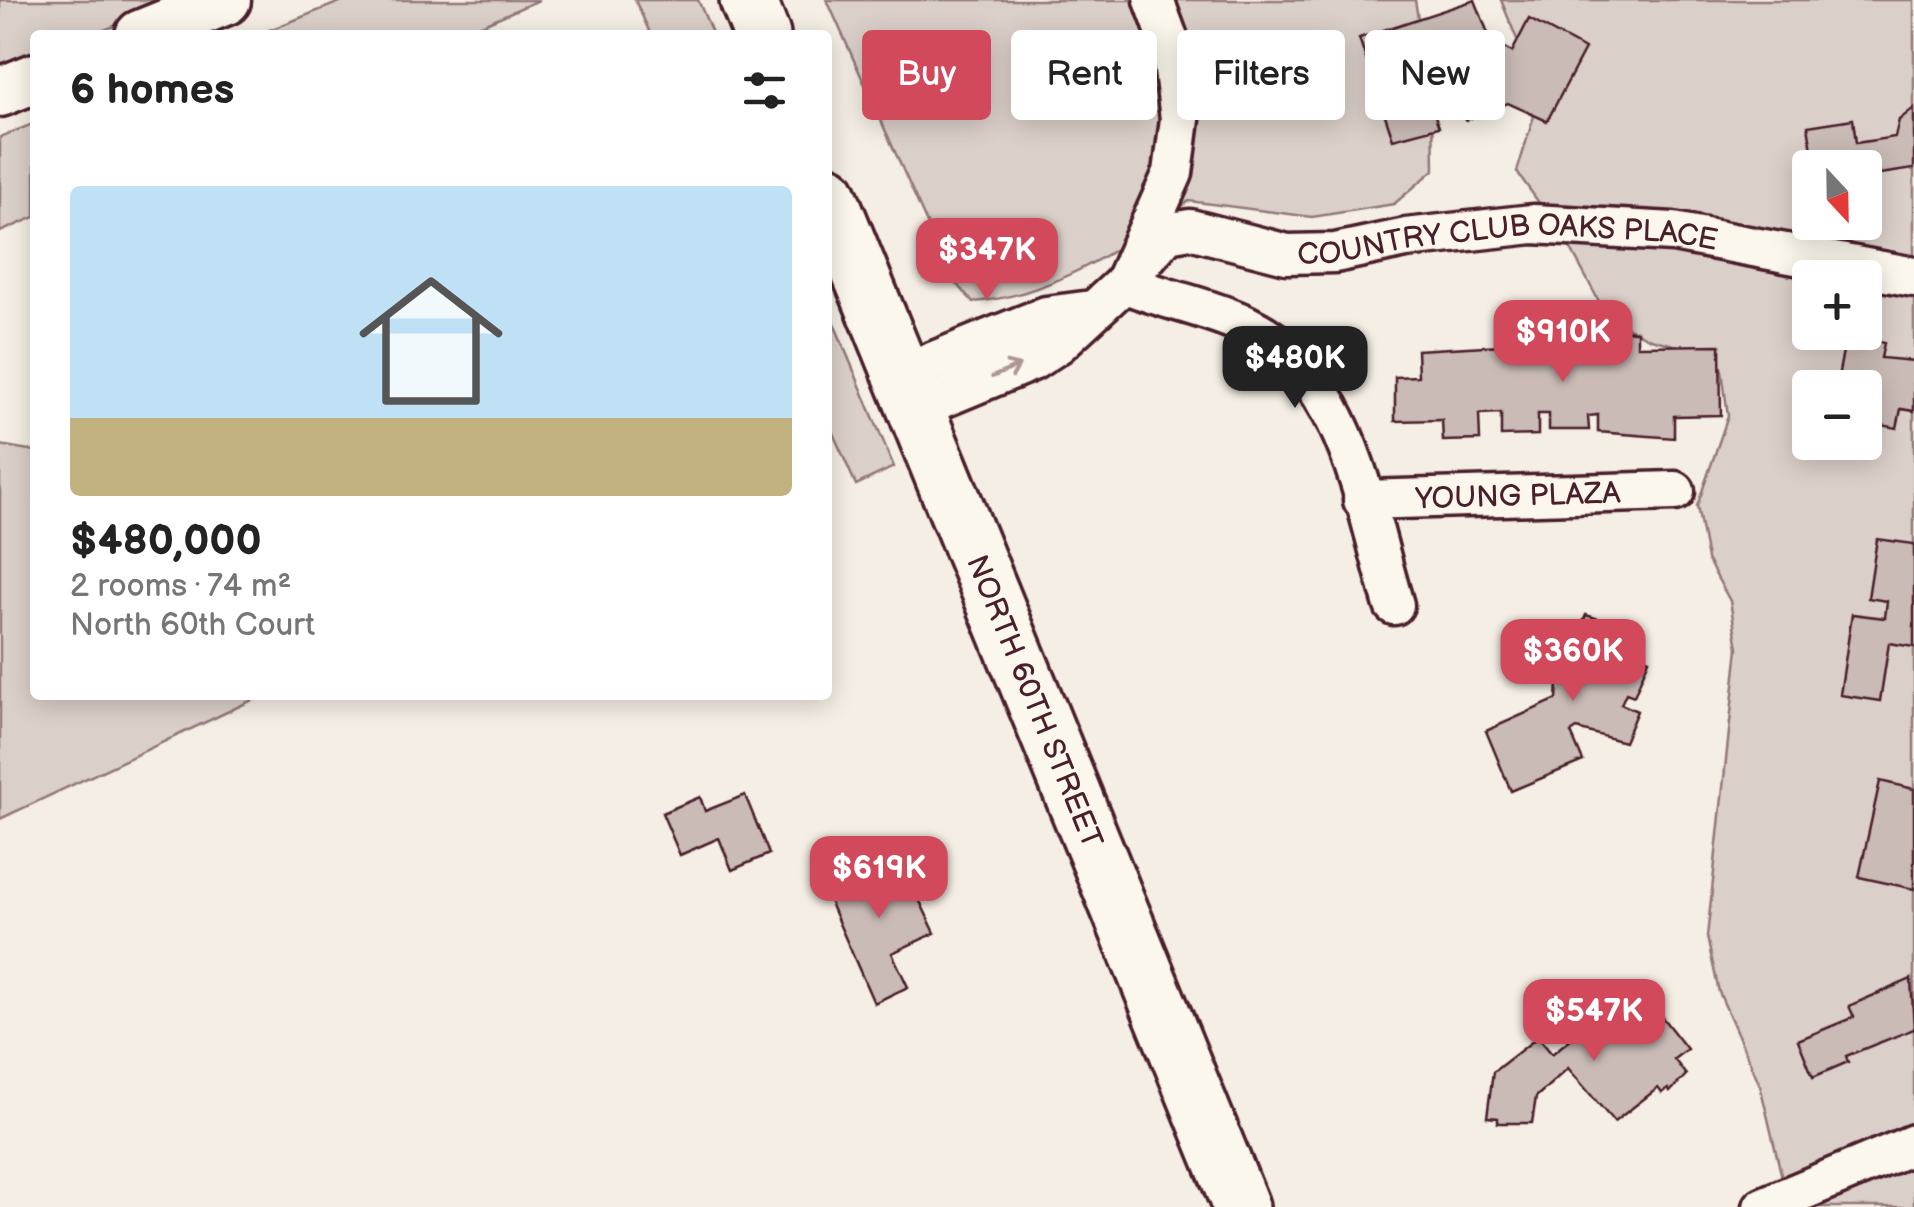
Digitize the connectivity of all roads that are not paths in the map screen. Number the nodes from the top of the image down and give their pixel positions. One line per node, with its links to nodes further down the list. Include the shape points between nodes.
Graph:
1 (226, 0): 4 (street)
2 (748, 0): 5 (main road)
3 (1154, 0): 10 (street, COUNTRY CLUB OAKS PLACE, via 1171,46 1180,119 1173,174)
4 (152, 30)
5 (760, 30)
6 (30, 80): 7 (street)
7 (0, 92)
8 (832, 204): 11 (main road, NORTH 60TH STREET)
9 (1914, 277): 10 (street, COUNTRY CLUB OAKS PLACE, via 1673,232 1534,224 1335,253 1288,254 1190,230 1167,233)
10 (1124, 283): 11 (street, COUNTRY CLUB OAKS PLACE, via 1092,310 1046,316); 13 (street, via 1206,308 1289,352 1324,395)
11 (909, 391): 16 (main road, NORTH 60TH STREET)
12 (1675, 491): 13 (street, YOUNG PLAZA)
13 (1362, 500): 14 (street)
14 (1394, 605)
15 (1914, 1144): 17 (street)
16 (1241, 1207)
17 (1763, 1207)

